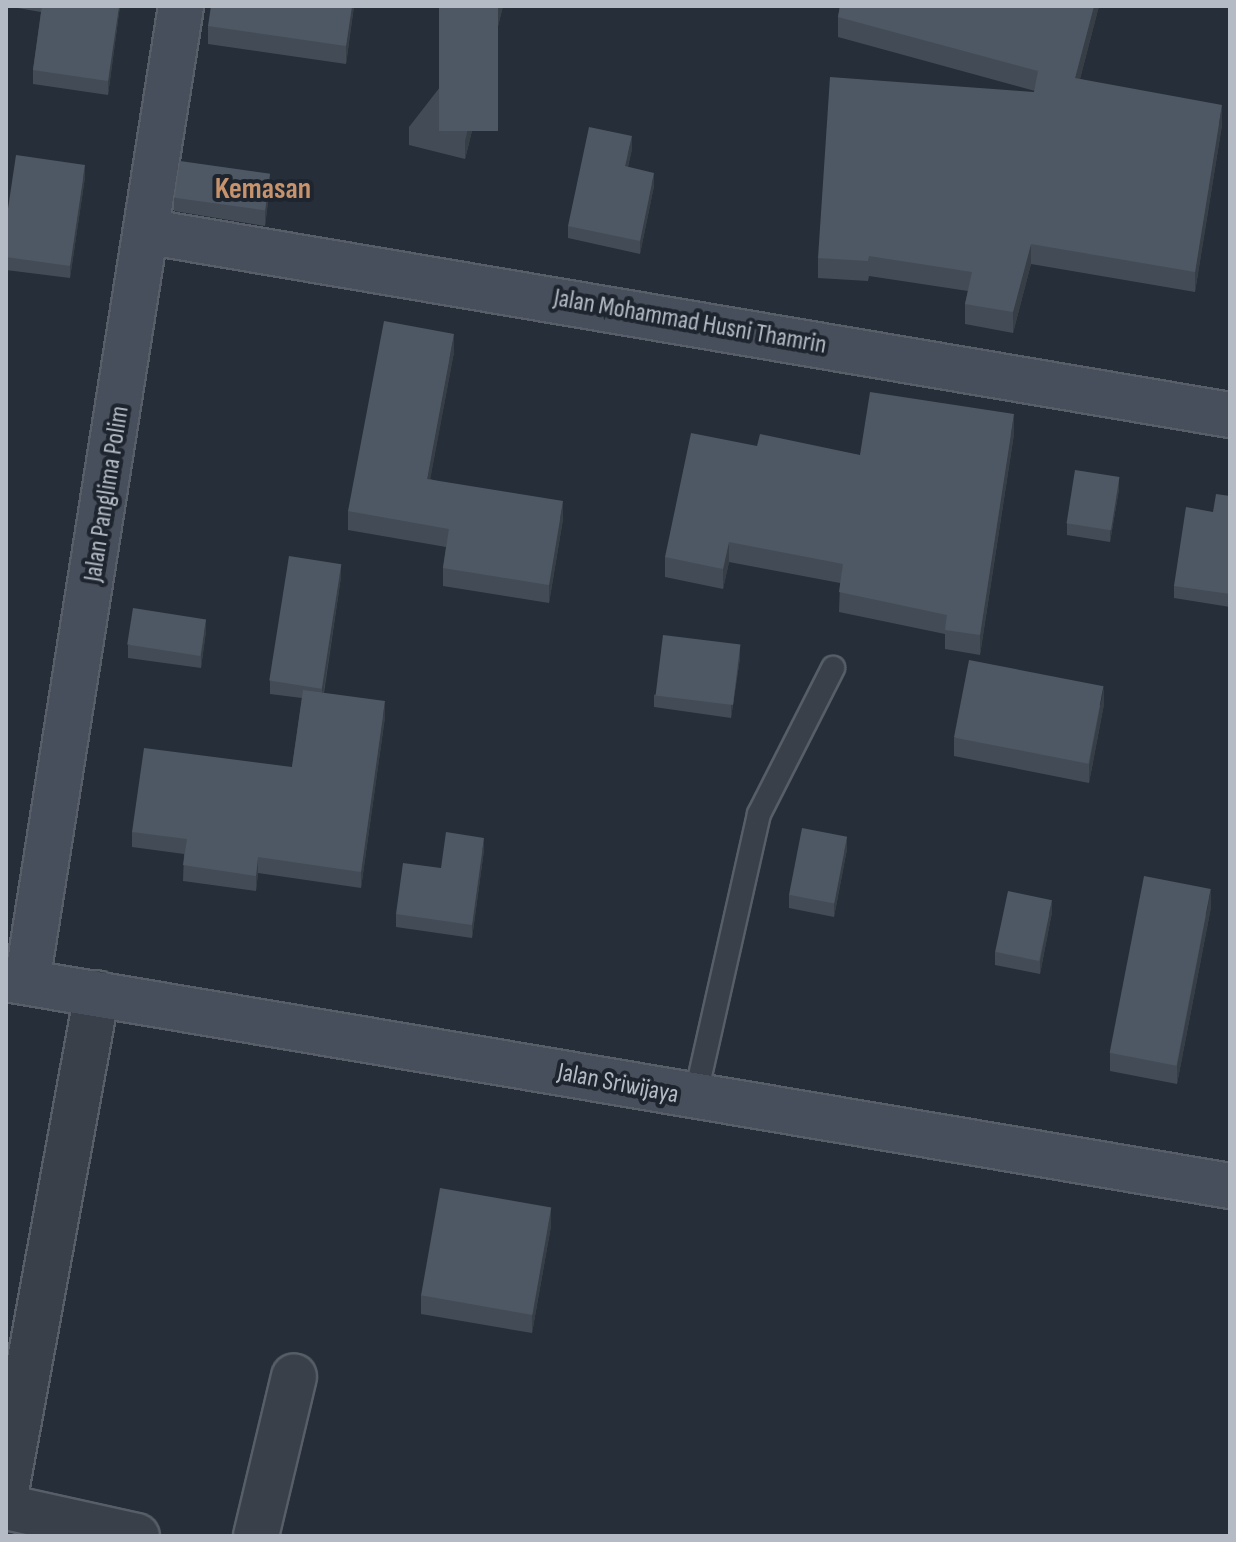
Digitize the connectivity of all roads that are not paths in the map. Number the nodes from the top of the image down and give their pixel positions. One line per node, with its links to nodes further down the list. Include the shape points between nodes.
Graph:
1 (181, 6): 2 (street, Jalan Panglima Polim)
2 (150, 232): 3 (street, Jalan Mohammad Husni Thamrin); 5 (street, Jalan Panglima Polim)
3 (1230, 415)
4 (833, 668): 7 (lane, via 759,814)
5 (17, 980): 6 (street, Jalan Sriwijaya)
6 (97, 993): 7 (street, Jalan Sriwijaya); 10 (street)
7 (695, 1098): 8 (street, Jalan Sriwijaya)
8 (1230, 1186)
9 (294, 1376): 14 (street)
10 (6, 1491)
11 (6, 1507): 12 (street)
12 (84, 1530): 13 (street)
13 (137, 1536)
14 (256, 1536)

